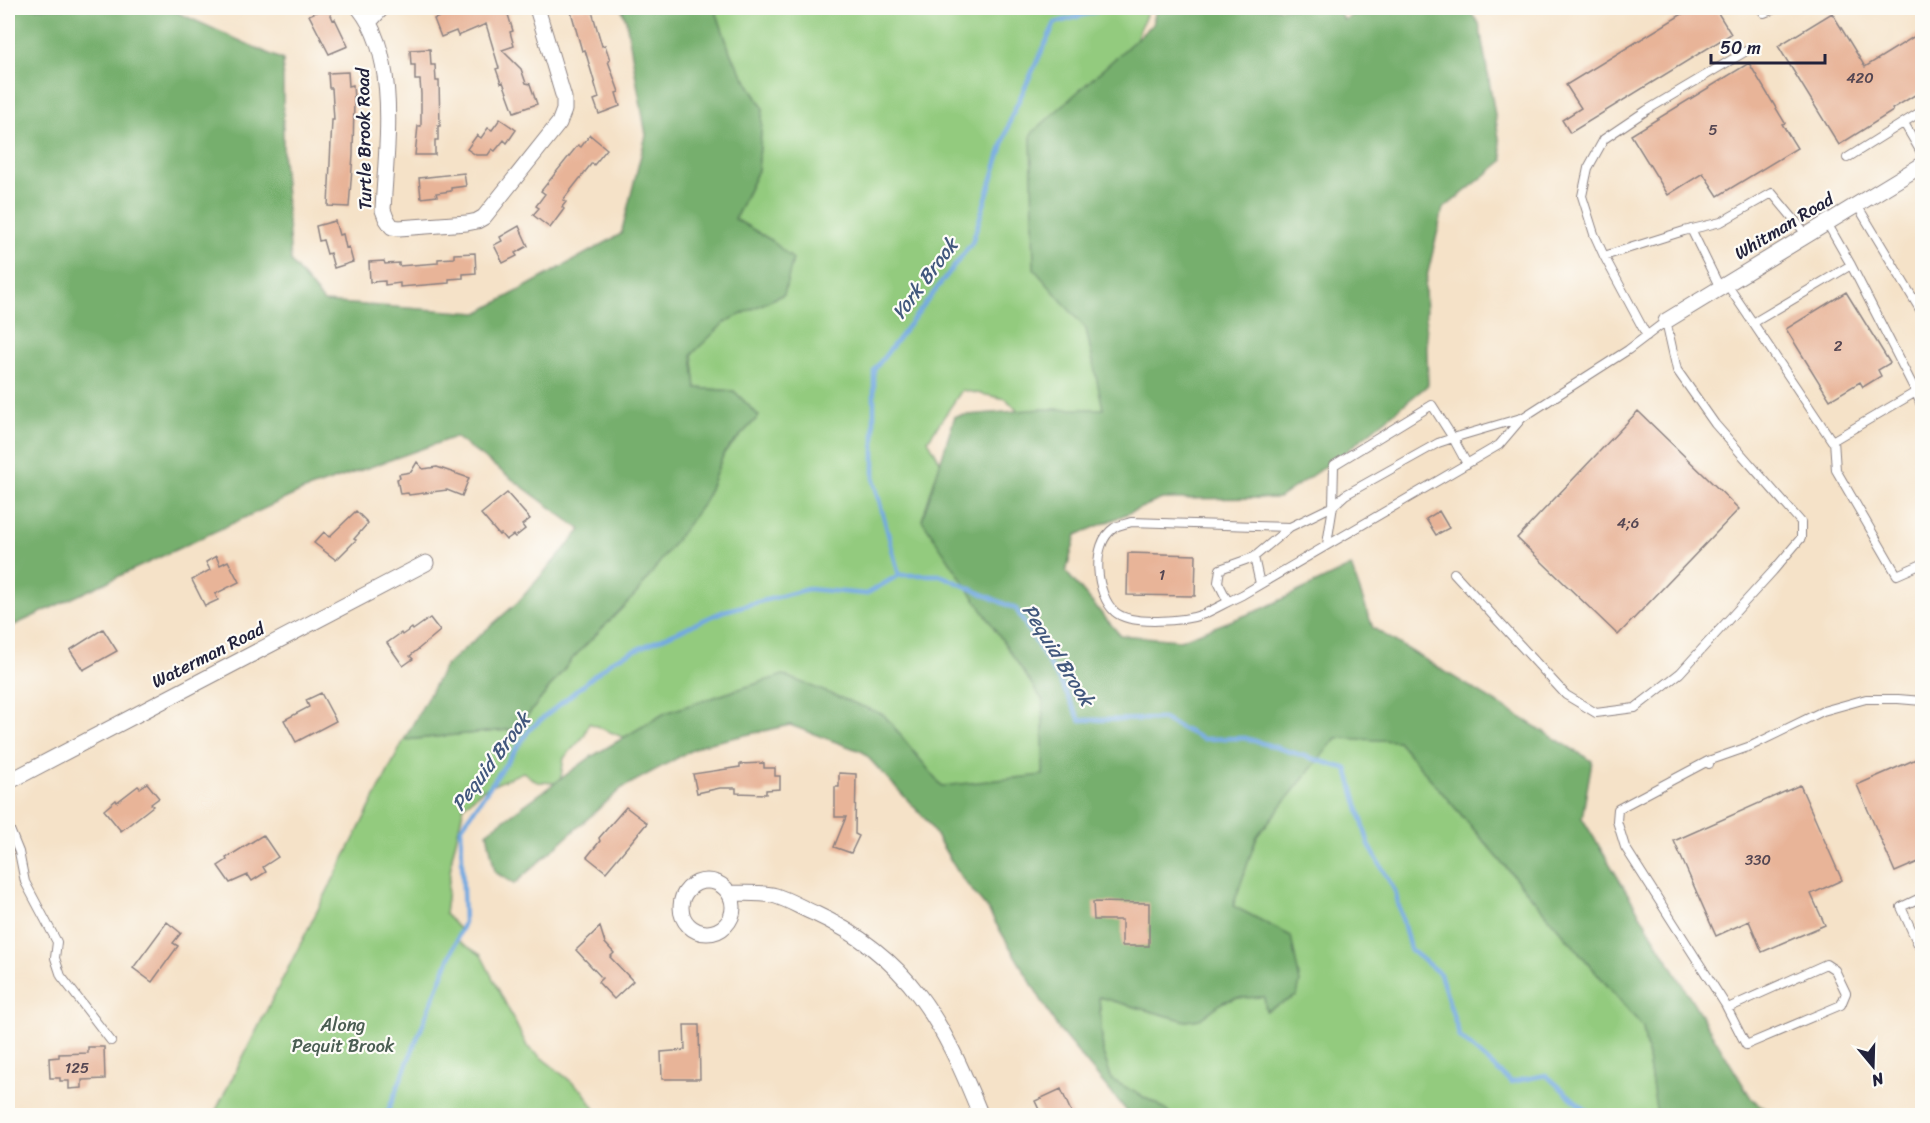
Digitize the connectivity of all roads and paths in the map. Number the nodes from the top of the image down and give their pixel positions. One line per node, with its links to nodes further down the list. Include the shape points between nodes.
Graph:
1 (359, 8): 6 (street, Turtle Brook Road)
2 (382, 8): 6 (street)
3 (537, 8): 6 (street, Turtle Brook Road, via 564,98 564,111 560,123 484,217 467,223 399,228 392,227 386,218 385,75 380,47)
4 (1760, 8): 5 (lane, via 1764,13)
5 (1777, 8)
6 (369, 21)
7 (1748, 50): 16 (lane, via 1605,139 1588,168 1582,196)
8 (1923, 111): 9 (lane)
9 (1904, 123): 10 (lane); 11 (lane)
10 (1847, 158)
11 (1922, 163): 12 (street, Whitman Road)
12 (1857, 205): 13 (street, Whitman Road); 19 (lane)
13 (1827, 223): 15 (street, Whitman Road); 17 (lane)
14 (1690, 229): 15 (lane, via 1721,222 1772,193); 16 (lane); 18 (lane)
15 (1807, 235): 18 (street, Whitman Road)
16 (1604, 256): 22 (lane)
17 (1851, 265): 21 (lane); 23 (lane)
18 (1723, 286): 20 (street, Whitman Road); 21 (lane)
19 (1923, 313)
20 (1666, 321): 22 (lane); 35 (lane, via 1677,370 1715,424 1801,522 1801,538 1680,673 1635,708 1596,713 1566,695)
21 (1753, 323): 27 (lane)
22 (1647, 336): 25 (lane)
23 (1916, 392): 24 (lane); 27 (lane)
24 (1923, 408)
25 (1522, 418): 26 (lane); 28 (lane, via 1499,445)
26 (1453, 438): 28 (lane); 29 (lane, via 1345,495); 29 (lane, via 1432,405 1334,465)
27 (1834, 440): 34 (lane, via 1836,470 1897,575)
28 (1467, 464): 31 (lane)
29 (1333, 506): 30 (lane); 31 (lane)
30 (1290, 527): 32 (lane); 37 (lane, via 1131,522 1113,528 1101,545 1098,567 1102,594 1116,613 1136,620 1169,621 1203,615)
31 (1327, 544): 36 (lane)
32 (1254, 556): 36 (lane); 37 (lane, via 1220,569 1218,582)
33 (426, 563): 39 (street, Waterman Road)
34 (1923, 564)
35 (1454, 573)
36 (1260, 584): 37 (lane)
37 (1228, 602)
38 (1923, 702): 44 (lane, via 1866,699 1822,711 1618,809 1617,821 1625,847)
39 (8, 782)
40 (8, 825): 45 (lane, via 20,852 25,882 57,942 55,958 61,976)
41 (730, 893): 46 (street, via 775,895 832,921 876,950 907,978 940,1025)
42 (1923, 897): 43 (lane, via 1901,907)
43 (1923, 953)
44 (1728, 1008): 44 (lane, via 1746,1045 1841,1005 1846,993 1836,970 1826,964)
45 (111, 1041)
46 (981, 1116)

